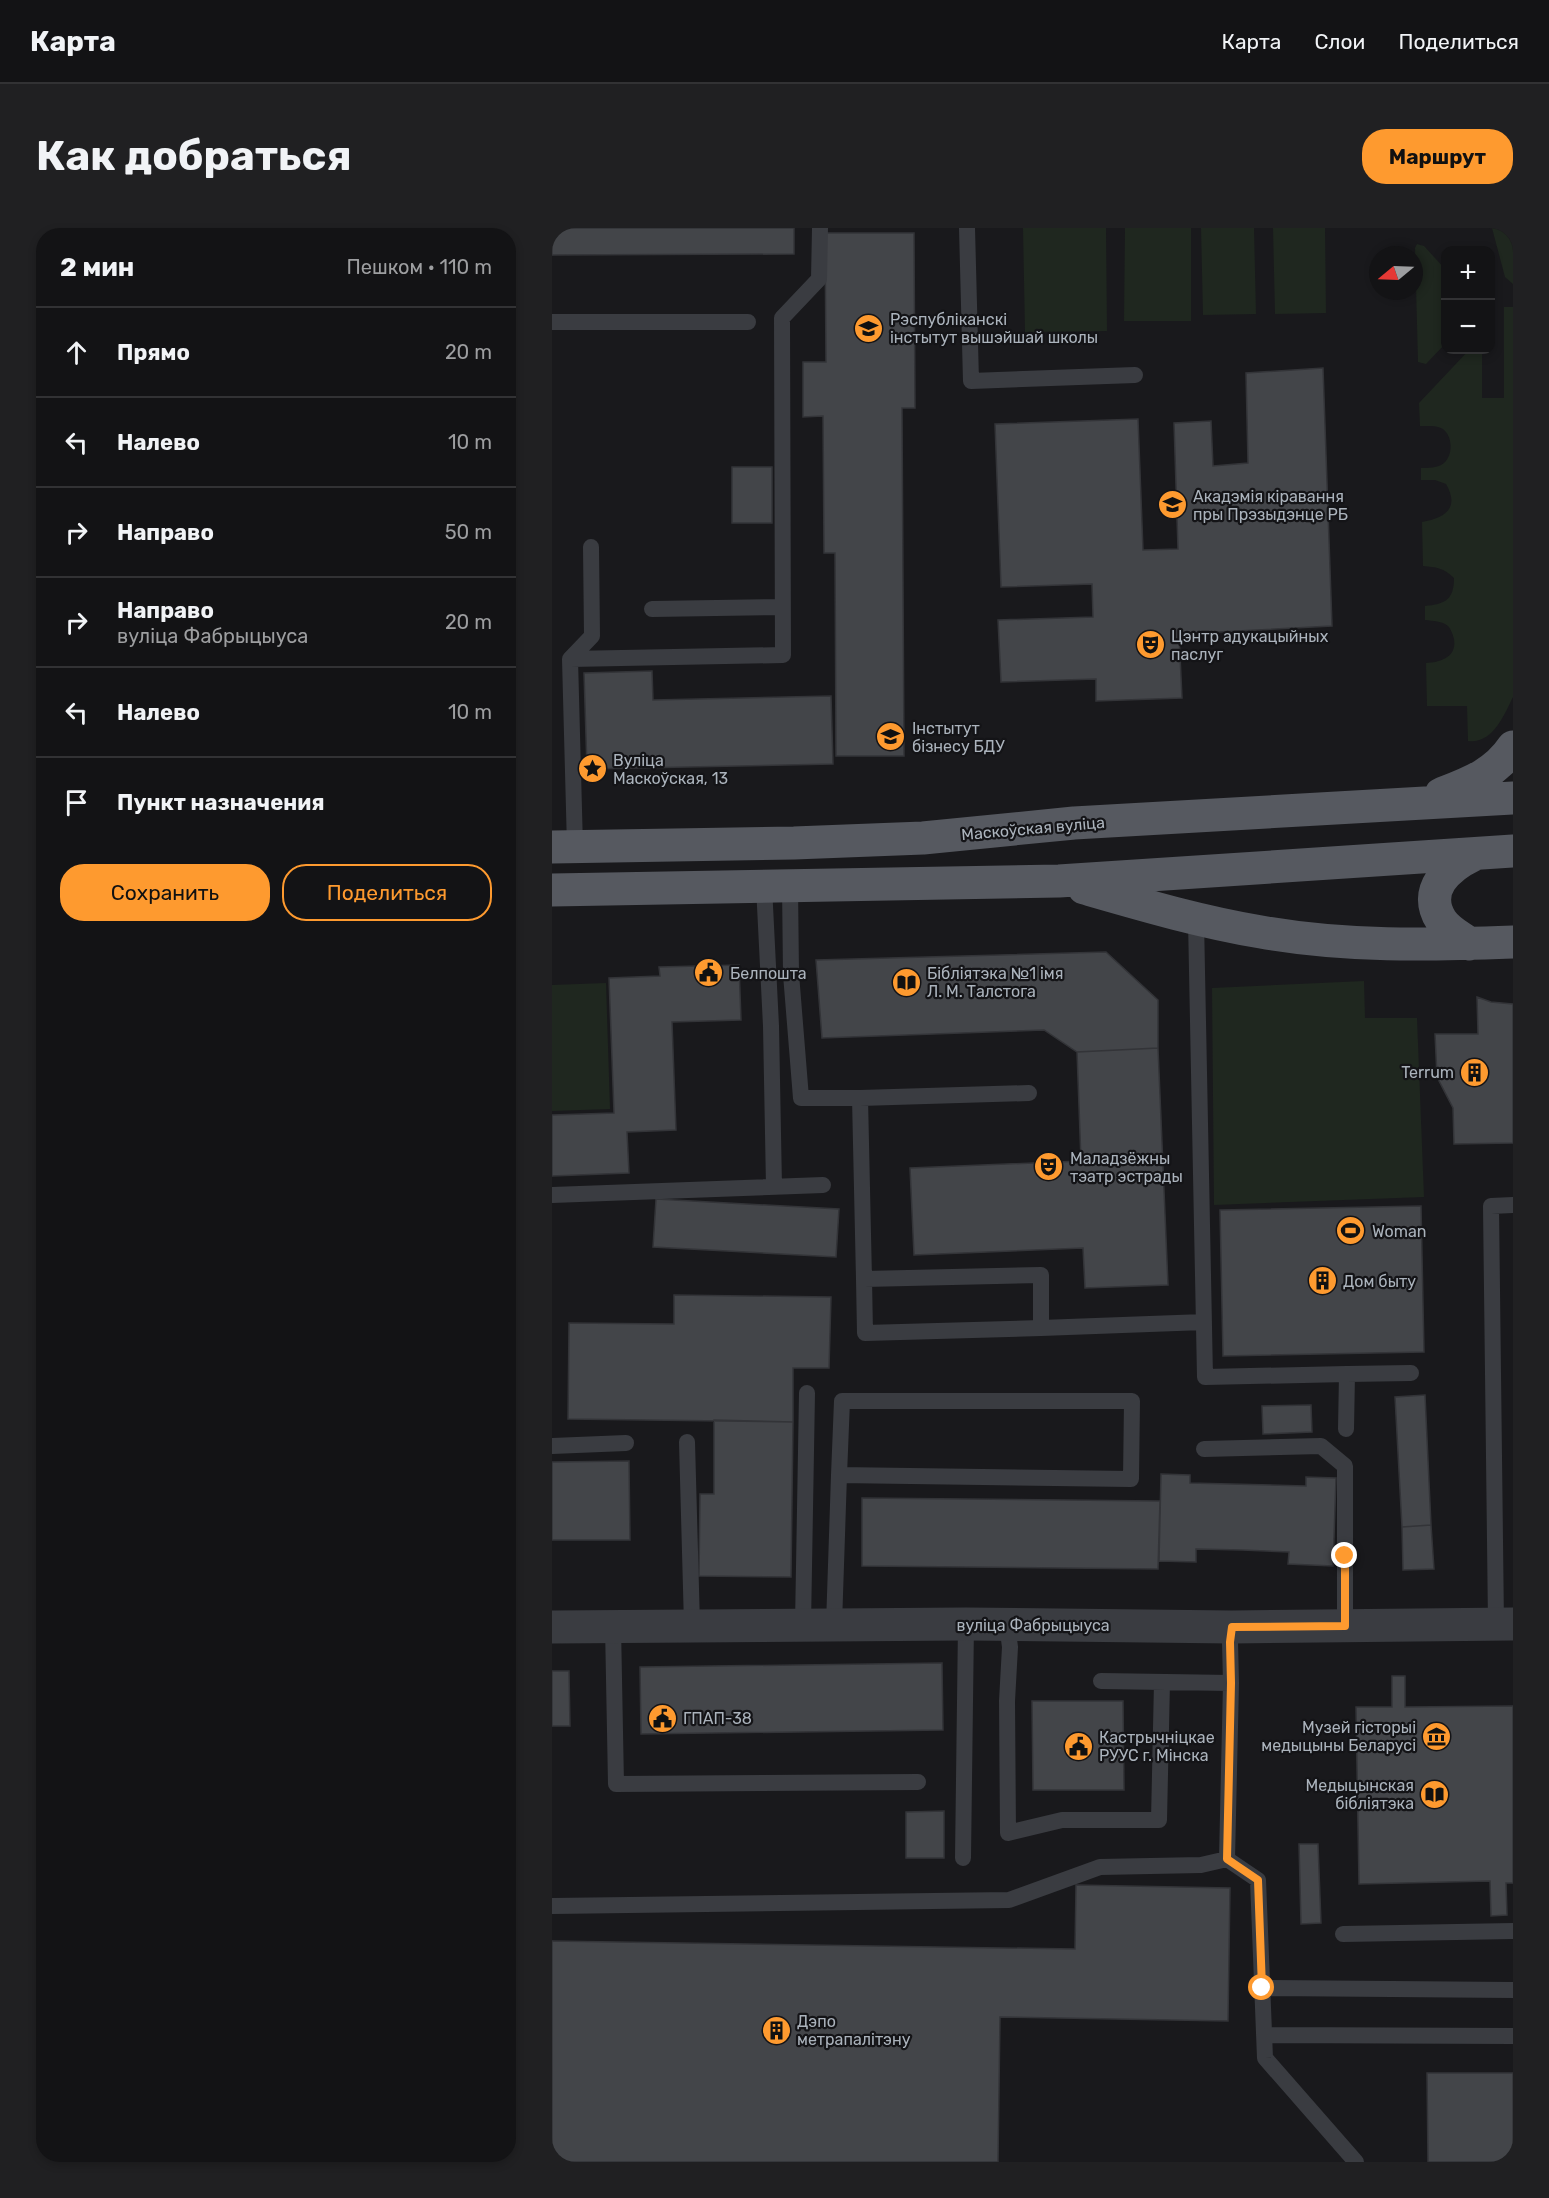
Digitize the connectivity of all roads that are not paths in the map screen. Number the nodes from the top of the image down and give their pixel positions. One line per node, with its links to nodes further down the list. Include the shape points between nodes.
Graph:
1 (820, 228): 7 (lane, via 819,279 782,318)
2 (967, 228): 5 (lane, via 970,381)
3 (552, 322): 4 (lane)
4 (748, 322)
5 (1135, 375)
6 (591, 547): 9 (lane, via 592,636)
7 (782, 607): 8 (lane); 9 (lane, via 783,655)
8 (652, 609)
9 (570, 659): 13 (lane)
10 (1513, 747): 12 (main road, via 1504,761 1480,778)
11 (1513, 798): 12 (main road, Маскоўская вуліца)
12 (1420, 803): 13 (main road, Маскоўская вуліца, via 1074,823 923,838)
13 (564, 847)
14 (1513, 851): 15 (main road)
15 (1473, 855): 16 (main road); 21 (main road, via 1454,864 1436,889 1441,920)
16 (1059, 881): 17 (main road); 19 (main road)
17 (777, 886): 18 (main road); 23 (lane, via 791,974 801,1098); 25 (lane, via 771,1026)
18 (552, 890)
19 (1196, 920): 21 (main road, via 1344,942); 29 (lane)
20 (1513, 942): 21 (main road)
21 (1470, 944)
22 (1029, 1093): 23 (lane)
23 (861, 1098): 28 (lane)
24 (823, 1185): 25 (lane)
25 (774, 1187): 26 (lane)
26 (552, 1195)
27 (1513, 1205): 42 (lane, via 1491,1206)
28 (864, 1279): 30 (lane, via 1041,1275); 30 (lane, via 865,1333)
29 (1204, 1322): 30 (lane); 32 (lane, via 1205,1377)
30 (1041, 1328)
31 (1411, 1373): 32 (lane)
32 (1347, 1374): 34 (lane)
33 (807, 1393): 44 (lane)
34 (1346, 1429)
35 (687, 1442): 43 (lane)
36 (626, 1443): 37 (lane)
37 (552, 1446)
38 (1204, 1449): 46 (lane, via 1321,1446 1345,1466)
39 (839, 1475): 39 (lane, via 1131,1479 1132,1401 842,1401); 44 (lane)
40 (966, 1624): 41 (street, вуліца Фабрыцыуса); 44 (street, вуліца Фабрыцыуса); 53 (lane)
41 (1007, 1624): 47 (street, вуліца Фабрыцыуса); 50 (lane, via 1008,1833 1062,1820 1159,1820)
42 (1504, 1624): 46 (street, вуліца Фабрыцыуса)
43 (692, 1625): 44 (street, вуліца Фабрыцыуса); 45 (street, вуліца Фабрыцыуса)
44 (818, 1625)
45 (613, 1626): 48 (street, вуліца Фабрыцыуса); 52 (lane, via 616,1784)
46 (1345, 1626): 47 (street, вуліца Фабрыцыуса)
47 (1232, 1627): 51 (lane)
48 (552, 1628)
49 (1101, 1681): 50 (lane)
50 (1162, 1682): 51 (lane)
51 (1231, 1683): 54 (lane)
52 (918, 1782)
53 (963, 1858)
54 (1227, 1859): 55 (lane, via 1201,1865 1100,1867 1009,1900); 58 (lane, via 1258,1880)
55 (552, 1906)
56 (1513, 1931): 57 (lane)
57 (1343, 1934)
58 (1262, 1988): 59 (lane); 60 (lane)
59 (1513, 1990)
60 (1264, 2035): 61 (lane); 62 (lane, via 1265,2058)
61 (1513, 2036)
62 (1356, 2162)

